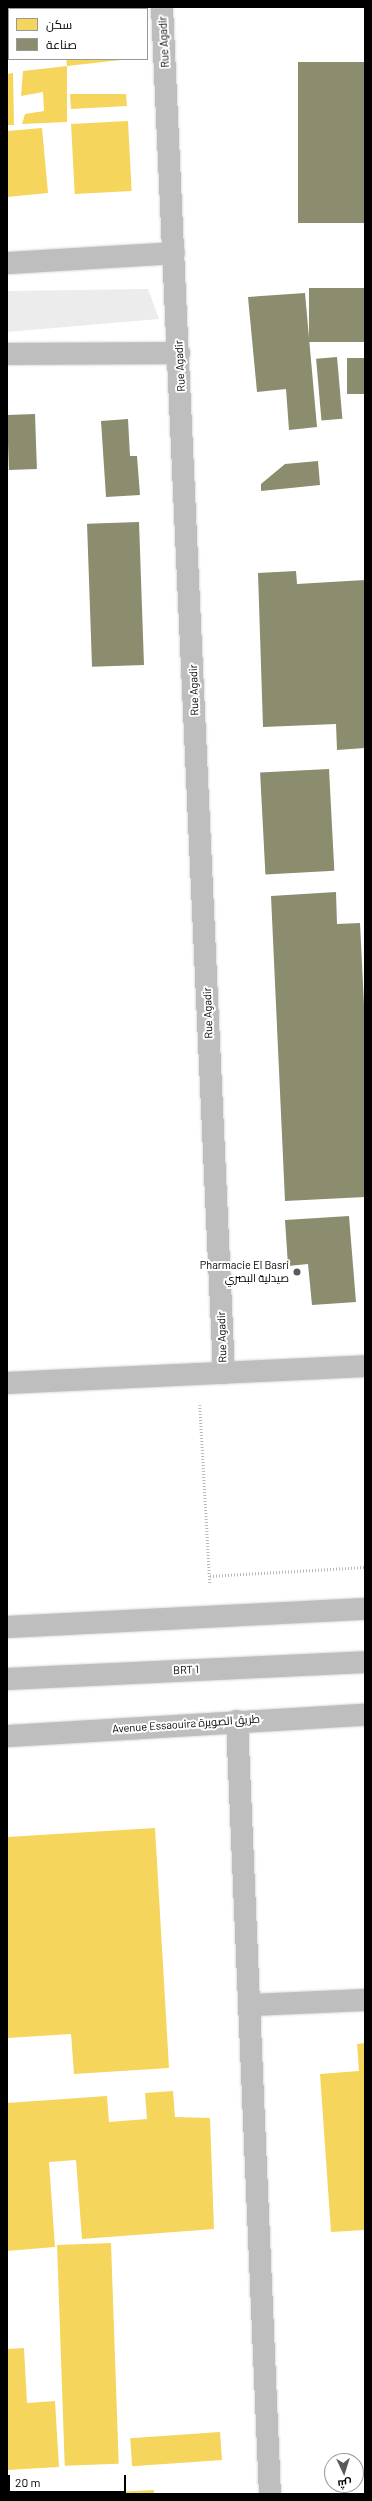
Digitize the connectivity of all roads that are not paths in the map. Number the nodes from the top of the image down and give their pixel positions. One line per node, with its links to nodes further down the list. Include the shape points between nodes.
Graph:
1 (162, 7): 2 (street, Rue Agadir)
2 (174, 253): 3 (street); 5 (street, Rue Agadir)
3 (7, 263)
4 (7, 354): 5 (street)
5 (179, 354): 7 (street, Rue Agadir)
6 (365, 1366): 7 (street)
7 (224, 1373): 8 (street)
8 (7, 1383)
9 (365, 1609): 10 (street)
10 (7, 1627)
11 (365, 1662): 12 (street, BRT 1)
12 (7, 1679)
13 (365, 1715): 14 (street, Avenue Essaouira طريق الصويرة)
14 (237, 1720): 15 (street, Avenue Essaouira طريق الصويرة); 17 (street)
15 (7, 1736)
16 (365, 2000): 17 (street)
17 (251, 2005): 18 (street)
18 (270, 2494)

